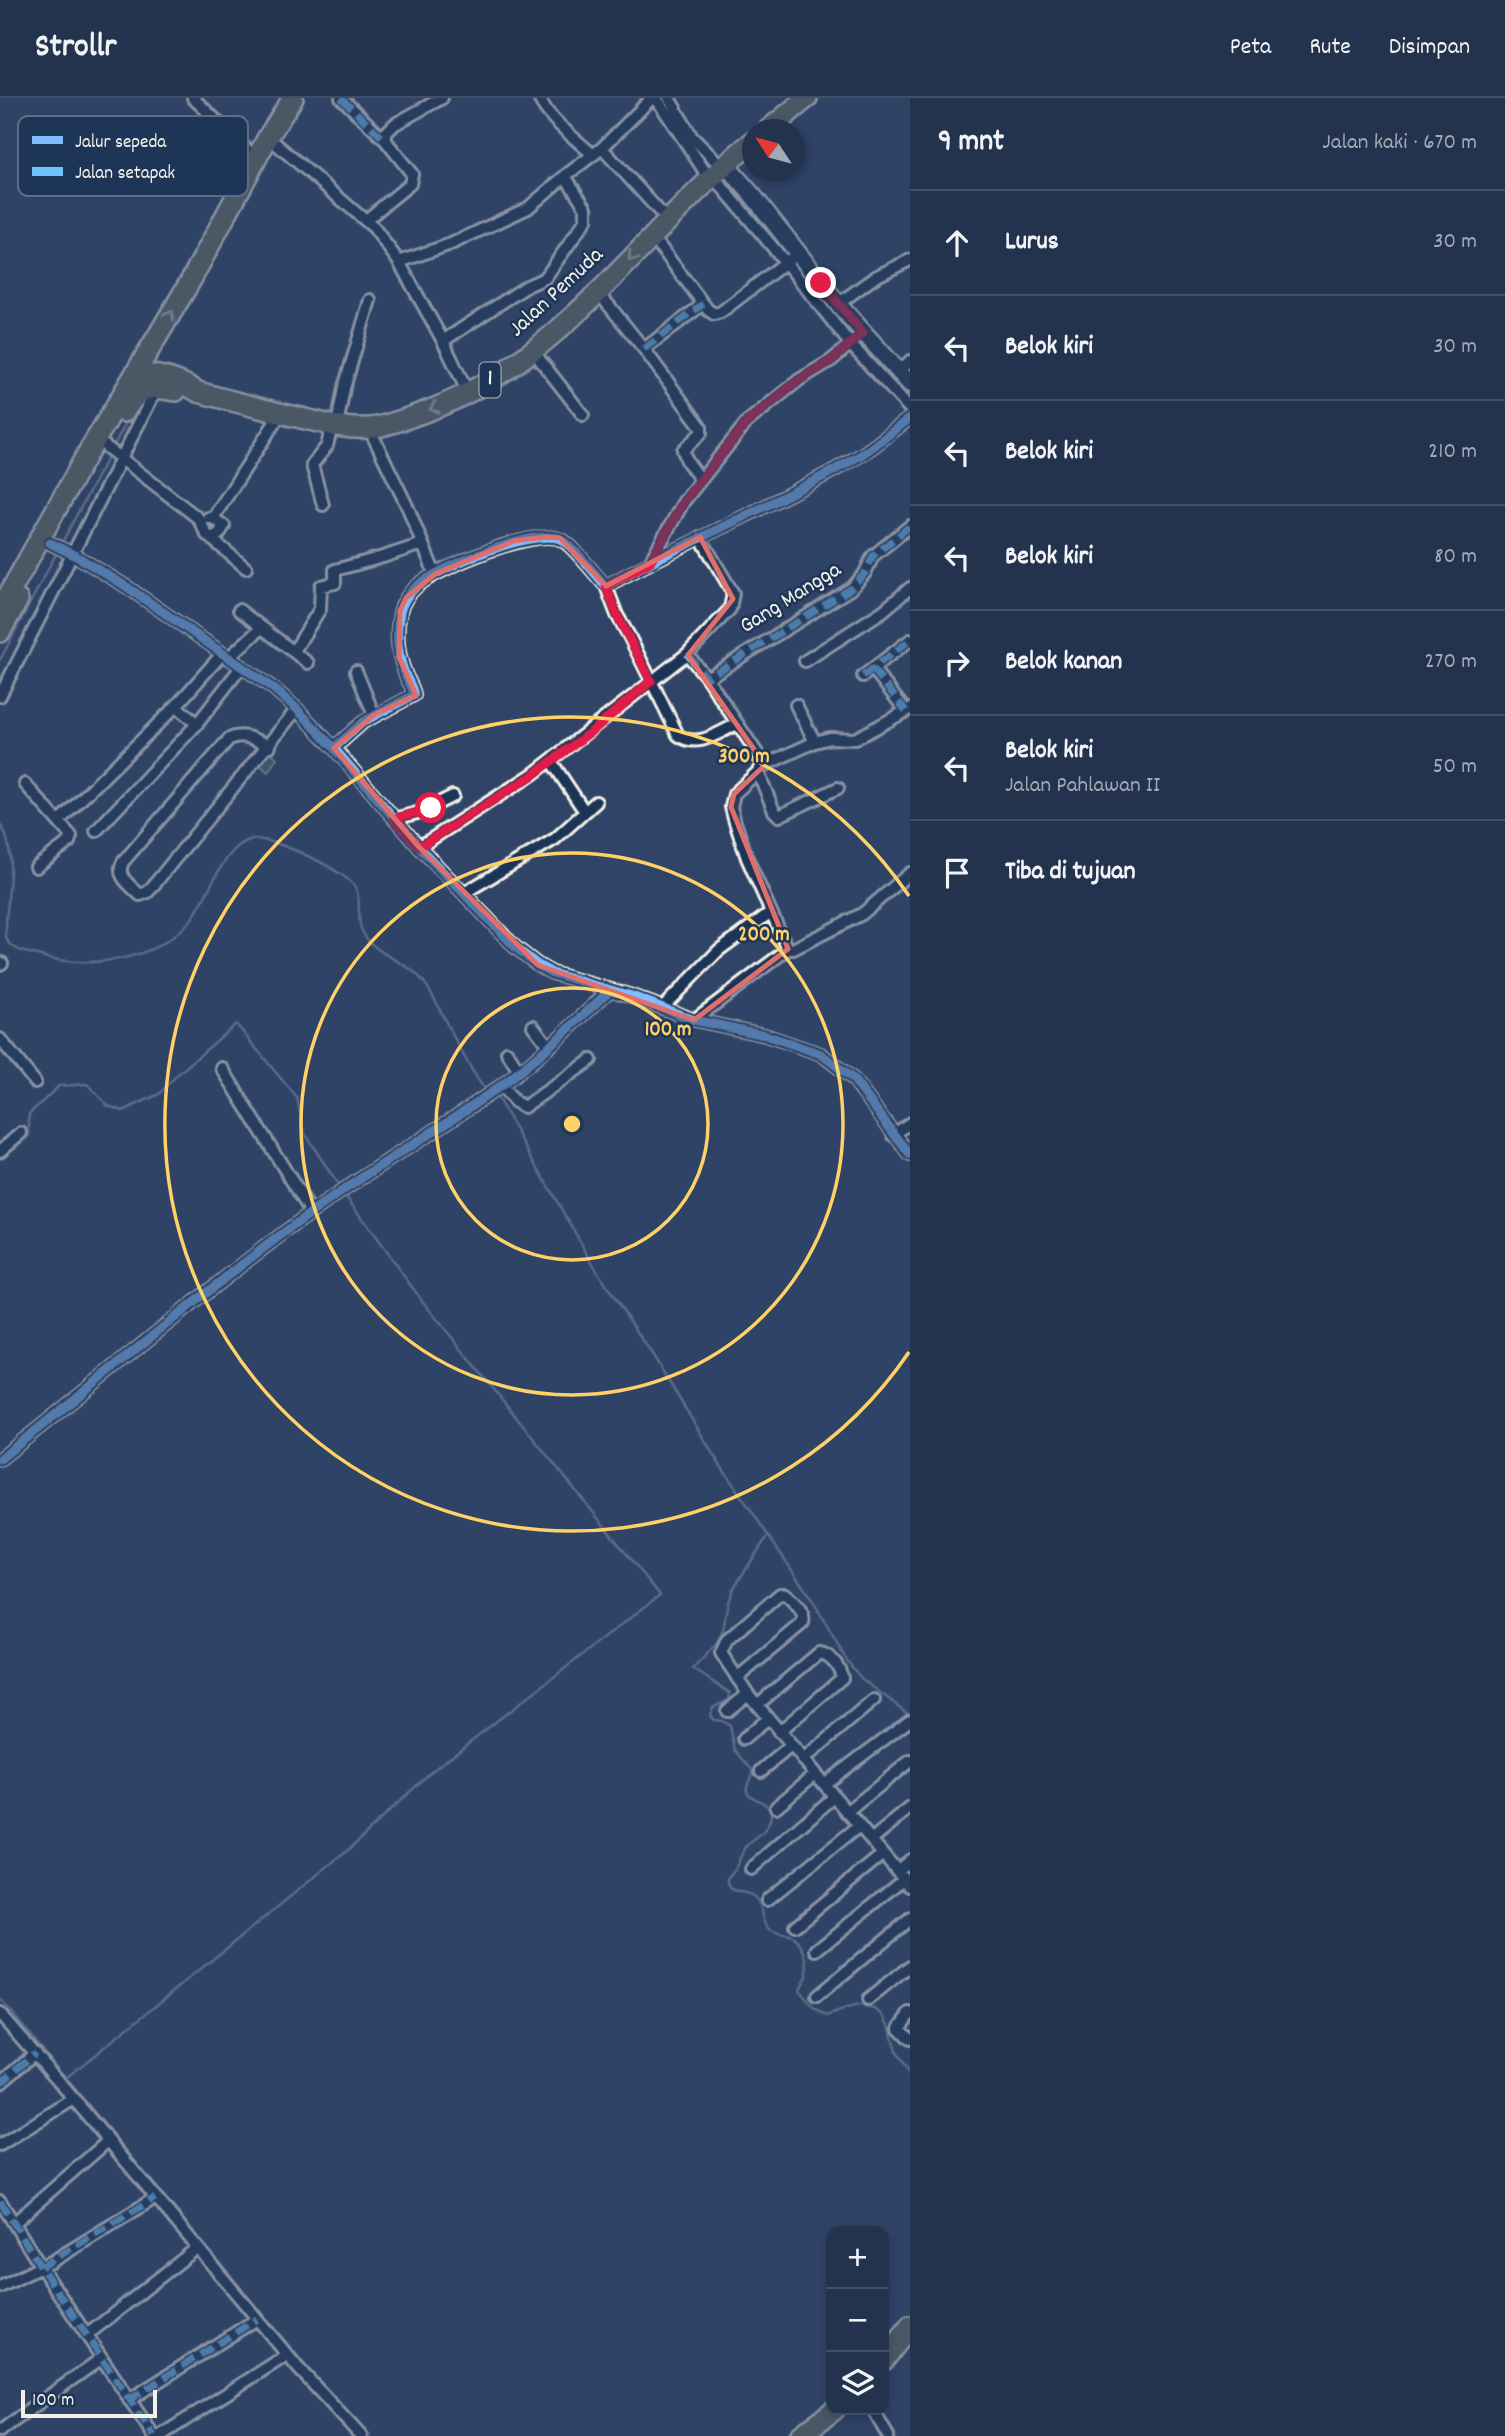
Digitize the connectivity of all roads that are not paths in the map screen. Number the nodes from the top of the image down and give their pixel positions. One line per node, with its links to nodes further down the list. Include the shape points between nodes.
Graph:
1 (193, 98): 9 (street)
2 (293, 98): 11 (highway)
3 (341, 98): 12 (street)
4 (442, 98): 12 (street, via 394,124)
5 (538, 98): 14 (street, via 556,120)
6 (654, 98): 14 (street); 17 (street)
7 (669, 98): 17 (street)
8 (807, 98): 10 (highway)
9 (212, 116)
10 (781, 119)
11 (268, 137): 16 (highway); 21 (street)
12 (386, 141): 21 (street, via 412,178)
13 (248, 150): 16 (street)
14 (597, 151): 18 (street); 22 (street)
15 (742, 151): 17 (highway, Jalan Pemuda / 1)
16 (258, 160): 19 (highway, one-way to 16)
17 (718, 174): 22 (highway, Jalan Pemuda / 1); 24 (street); 24 (street)
18 (565, 176): 26 (street, via 510,218); 32 (street, via 587,213 554,266 541,281)
19 (248, 177)
20 (237, 196): 36 (highway, one-way to 20)
21 (366, 220): 26 (street)
22 (668, 221): 23 (highway, Jalan Pemuda / 1)
23 (656, 240): 27 (highway, Jalan Pemuda / 1, one-way to 27); 29 (street)
24 (792, 258): 29 (street, via 721,312 712,313); 30 (street); 31 (street)
25 (910, 260): 30 (street, via 875,277)
26 (399, 262): 32 (street)
27 (604, 298): 33 (street); 34 (highway, Jalan Pemuda / 1, via 564,326)
28 (370, 300): 44 (street)
29 (703, 303): 33 (street)
30 (838, 304): 31 (street)
31 (857, 340): 35 (street); 40 (street); 47 (street, via 747,422)
32 (443, 341): 39 (street)
33 (645, 349): 47 (street, via 701,427 701,433 683,450)
34 (537, 357): 39 (highway, Jalan Pemuda / 1); 41 (street)
35 (906, 372)
36 (135, 374): 38 (highway, Jalan Pemuda / 1, via 154,374); 61 (highway)
37 (157, 388): 38 (highway, Jalan Pemuda / 1); 46 (street); 46 (highway, Jalan Pemuda / 1, via 148,387 134,395)
38 (198, 392): 43 (highway, Jalan Pemuda / 1)
39 (468, 393): 45 (highway, Jalan Pemuda / 1, one-way to 45)
40 (910, 409)
41 (583, 415)
42 (910, 418): 52 (street, via 857,458)
43 (277, 420): 44 (highway, Jalan Pemuda / 1); 49 (street)
44 (333, 427): 45 (highway, Jalan Pemuda / 1); 48 (street, via 327,446 312,465)
45 (373, 435): 54 (street)
46 (113, 452): 50 (street); 55 (highway, 1)
47 (700, 479): 56 (street)
48 (323, 505)
49 (213, 518): 50 (street); 53 (street, via 224,526)
50 (198, 519): 53 (street)
51 (910, 526): 75 (street, Gang Mangga, via 873,555 866,573 852,588)
52 (700, 537): 56 (street); 67 (street, via 733,599 715,627)
53 (211, 538): 57 (street)
54 (422, 544): 58 (street); 66 (street, via 335,569 334,583 321,585 320,610)
55 (60, 548): 63 (highway, 1); 68 (street, via 127,587); 77 (street)
56 (650, 562): 59 (street)
57 (246, 568)
58 (435, 574): 59 (street, via 514,541 560,538); 82 (street, via 418,585 400,611 399,657 414,695)
59 (606, 586): 76 (street)
60 (910, 588): 69 (street)
61 (0, 610)
62 (239, 610): 66 (street)
63 (0, 632)
64 (257, 632): 68 (street)
65 (910, 640): 72 (street)
66 (295, 651): 70 (street)
67 (687, 654): 75 (street); 76 (street)
68 (225, 656): 71 (street); 79 (street)
69 (805, 661)
70 (308, 663)
71 (242, 666): 80 (street); 83 (street)
72 (873, 669): 74 (street); 81 (street)
73 (356, 671): 82 (street)
74 (863, 676)
75 (707, 678): 84 (street)
76 (651, 681): 84 (street, via 683,739 701,741); 88 (street)
77 (0, 696)
78 (796, 705): 85 (street)
79 (176, 706): 83 (street); 96 (street)
80 (298, 709): 86 (street); 87 (street)
81 (908, 710): 85 (street, via 855,739)
82 (374, 715): 87 (street)
83 (197, 724): 97 (street)
84 (737, 724): 89 (street)
85 (815, 742): 89 (street)
86 (270, 746): 86 (street, via 148,892 140,895 120,873 123,862 229,739 247,736)
87 (334, 748): 95 (street)
88 (551, 761): 94 (street); 98 (street)
89 (761, 769): 91 (street, via 779,816); 102 (street, via 734,794 731,807)
90 (25, 784): 96 (street)
91 (838, 788)
92 (453, 796): 95 (street)
93 (596, 802): 94 (street)
94 (585, 812): 101 (street, via 555,839)
95 (394, 819): 98 (street)
96 (59, 821): 99 (street, via 70,839)
97 (96, 831)
98 (419, 847): 101 (street)
99 (36, 867)
100 (910, 873): 103 (street, via 862,914)
101 (464, 893): 104 (street, via 538,965)
102 (771, 912): 103 (street); 105 (street, via 706,961)
103 (788, 949): 106 (street)
104 (610, 990): 105 (street); 109 (street)
105 (662, 1008): 106 (street)
106 (694, 1020): 118 (street, via 765,1035 821,1054 853,1079)
107 (533, 1026): 109 (street)
108 (0, 1039): 114 (street)
109 (549, 1047): 113 (street)
110 (507, 1052): 113 (street)
111 (591, 1060): 115 (street, via 524,1107)
112 (222, 1068): 121 (street)
113 (519, 1071): 115 (street)
114 (35, 1082)
115 (493, 1091): 121 (street)
116 (910, 1123): 118 (street)
117 (21, 1133): 119 (street)
118 (893, 1135): 120 (street)
119 (0, 1151)
120 (910, 1155)
121 (311, 1212): 122 (street)
122 (0, 1459)
123 (737, 1678): 123 (street, via 721,1653 724,1645 785,1594 804,1616 803,1623); 124 (street)
124 (748, 1695): 126 (street); 127 (street)
125 (874, 1700): 133 (street)
126 (757, 1705): 128 (street); 130 (street, via 819,1653 828,1655 838,1667 842,1678)
127 (727, 1711)
128 (768, 1718): 130 (street); 131 (street)
129 (906, 1723): 137 (street)
130 (779, 1732): 132 (street)
131 (744, 1739)
132 (791, 1746): 133 (street); 135 (street)
133 (803, 1760): 136 (street)
134 (910, 1761): 141 (street)
135 (761, 1771)
136 (815, 1774): 137 (street); 139 (street)
137 (824, 1784): 138 (street)
138 (834, 1797): 141 (street); 146 (street)
139 (776, 1807)
140 (910, 1808): 143 (street)
141 (847, 1812): 142 (street)
142 (859, 1826): 143 (street); 148 (street)
143 (870, 1840): 144 (street)
144 (883, 1854): 147 (street); 150 (street)
145 (910, 1860): 147 (street)
146 (751, 1869)
147 (904, 1879): 151 (street)
148 (767, 1900)
149 (910, 1919): 153 (street)
150 (795, 1926)
151 (817, 1950)
152 (910, 1966): 154 (street)
153 (817, 1996)
154 (868, 2000)
155 (910, 2013): 157 (street, via 899,2028)
156 (0, 2014): 158 (street)
157 (910, 2039)
158 (35, 2053): 159 (street); 160 (street)
159 (0, 2083)
160 (74, 2099): 161 (street); 162 (street)
161 (108, 2141): 163 (street); 165 (street)
162 (0, 2145)
163 (156, 2199): 166 (street); 167 (street)
164 (0, 2201): 165 (street)
165 (14, 2223): 167 (street)
166 (197, 2248): 169 (street); 171 (street)
167 (41, 2267): 168 (street); 171 (street)
168 (0, 2287)
169 (257, 2319): 173 (street); 175 (street)
170 (910, 2326): 172 (highway)
171 (87, 2335): 174 (street)
172 (889, 2353)
173 (287, 2355): 180 (street); 181 (street)
174 (102, 2358): 175 (street); 178 (street)
175 (129, 2400): 179 (street)
176 (827, 2415): 182 (highway)
177 (876, 2415): 183 (street)
178 (0, 2431)
179 (154, 2436)
180 (160, 2436)
181 (361, 2436)
182 (800, 2436)
183 (888, 2436)

